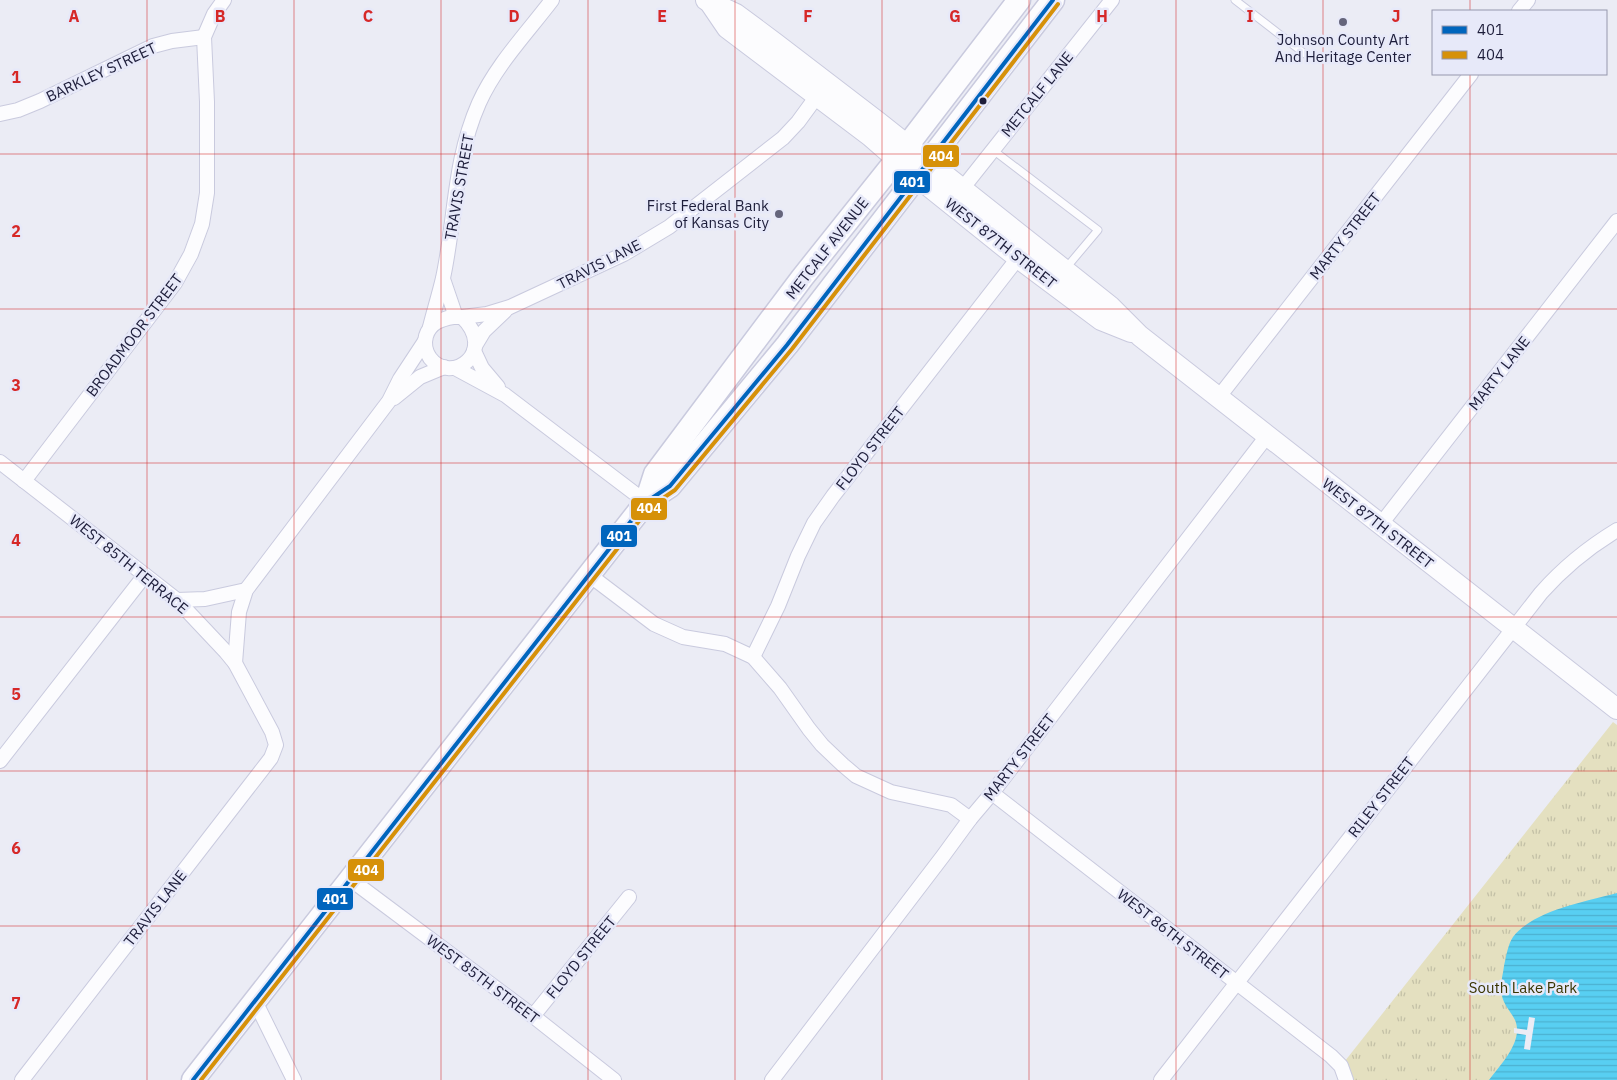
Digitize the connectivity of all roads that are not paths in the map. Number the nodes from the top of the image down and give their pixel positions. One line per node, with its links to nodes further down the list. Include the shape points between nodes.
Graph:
1 (224, 0): 8 (street, BROADMOOR STREET)
2 (552, 0): 20 (street, TRAVIS STREET, via 495,74 468,130 459,165)
3 (1019, 0): 14 (main road, METCALF AVENUE)
4 (1053, 0): 15 (main road, METCALF AVENUE)
5 (1112, 0): 13 (street, METCALF LANE)
6 (1234, 0): 9 (lane)
7 (709, 1): 11 (street, WEST 87TH STREET, via 727,28); 14 (street, WEST 87TH STREET, via 736,14 836,89)
8 (204, 37): 12 (street, BARKLEY STREET, via 172,40 153,46 40,101); 33 (street, BROADMOOR STREET, via 207,193 202,224 191,254 175,284)
9 (1305, 54)
10 (1470, 75): 29 (street, MARTY STREET)
11 (817, 96): 14 (street, WEST 87TH STREET); 21 (street, TRAVIS LANE, via 783,138 669,227 624,254)
12 (0, 114)
13 (992, 150): 16 (street, METCALF LANE); 19 (lane, via 1098,230)
14 (902, 152): 15 (street, WEST 87TH STREET); 34 (main road, METCALF AVENUE, via 802,278 655,474)
15 (923, 170): 16 (street, WEST 87TH STREET); 18 (street, WEST 87TH STREET); 34 (main road, METCALF AVENUE, via 787,345 670,486)
16 (962, 189): 19 (street, WEST 87TH STREET)
17 (1617, 222): 35 (street, MARTY LANE)
18 (1018, 258): 24 (street, WEST 87TH STREET, via 1101,320); 42 (street, FLOYD STREET, via 814,523)
19 (1064, 270): 24 (street, WEST 87TH STREET, via 1110,306)
20 (443, 278): 22 (street, TRAVIS STREET); 23 (street, TRAVIS STREET)
21 (510, 308): 22 (street, TRAVIS LANE); 26 (street, TRAVIS LANE, via 494,320)
22 (459, 317): 23 (street, via 443,318); 26 (street, via 472,330)
23 (430, 327): 25 (street)
24 (1140, 336): 29 (street, WEST 87TH STREET)
25 (425, 341): 27 (street, via 425,349 433,362); 30 (street)
26 (475, 349): 27 (street, via 468,361); 28 (street, via 482,368)
27 (449, 368): 28 (street); 30 (street, via 420,377)
28 (505, 395): 34 (street)
29 (1218, 398): 31 (street, WEST 87TH STREET)
30 (389, 401): 39 (street)
31 (1267, 436): 35 (street, WEST 87TH STREET); 47 (street, MARTY STREET)
32 (0, 462): 33 (street, WEST 85TH TERRACE)
33 (24, 480): 38 (street, WEST 85TH TERRACE)
34 (646, 502): 37 (main road, METCALF AVENUE)
35 (1381, 524): 41 (street, WEST 87TH STREET)
36 (1617, 530): 41 (street, RILEY STREET, via 1589,548 1554,578)
37 (588, 574): 42 (street, via 654,624 683,636 725,644); 49 (main road, METCALF AVENUE)
38 (145, 575): 40 (street, WEST 85TH TERRACE); 46 (street)
39 (246, 590): 40 (street, via 205,599); 43 (street, via 239,612)
40 (177, 600): 43 (street, WEST 85TH TERRACE)
41 (1512, 628): 44 (street, WEST 87TH STREET); 51 (street, RILEY STREET)
42 (753, 657): 48 (street, via 822,745 856,776 891,792 951,804)
43 (235, 663): 45 (street, WEST 85TH TERRACE)
44 (1617, 709)
45 (272, 732): 54 (street, TRAVIS LANE, via 276,745 271,758)
46 (0, 761)
47 (992, 794): 48 (street, MARTY STREET); 51 (street, WEST 86TH STREET)
48 (970, 819): 58 (street, MARTY STREET)
49 (350, 879): 52 (main road, METCALF AVENUE); 53 (street, WEST 85TH STREET)
50 (629, 897): 53 (street, FLOYD STREET)
51 (1236, 983): 59 (street, RILEY STREET); 60 (street, WEST 86TH STREET, via 1331,1056 1341,1066)
52 (255, 1001): 55 (main road, METCALF AVENUE); 56 (street)
53 (533, 1016): 57 (street, WEST 85TH STREET)
54 (22, 1080)
55 (193, 1080)
56 (294, 1080)
57 (614, 1080)
58 (772, 1080)
59 (1161, 1080)
60 (1346, 1080)

